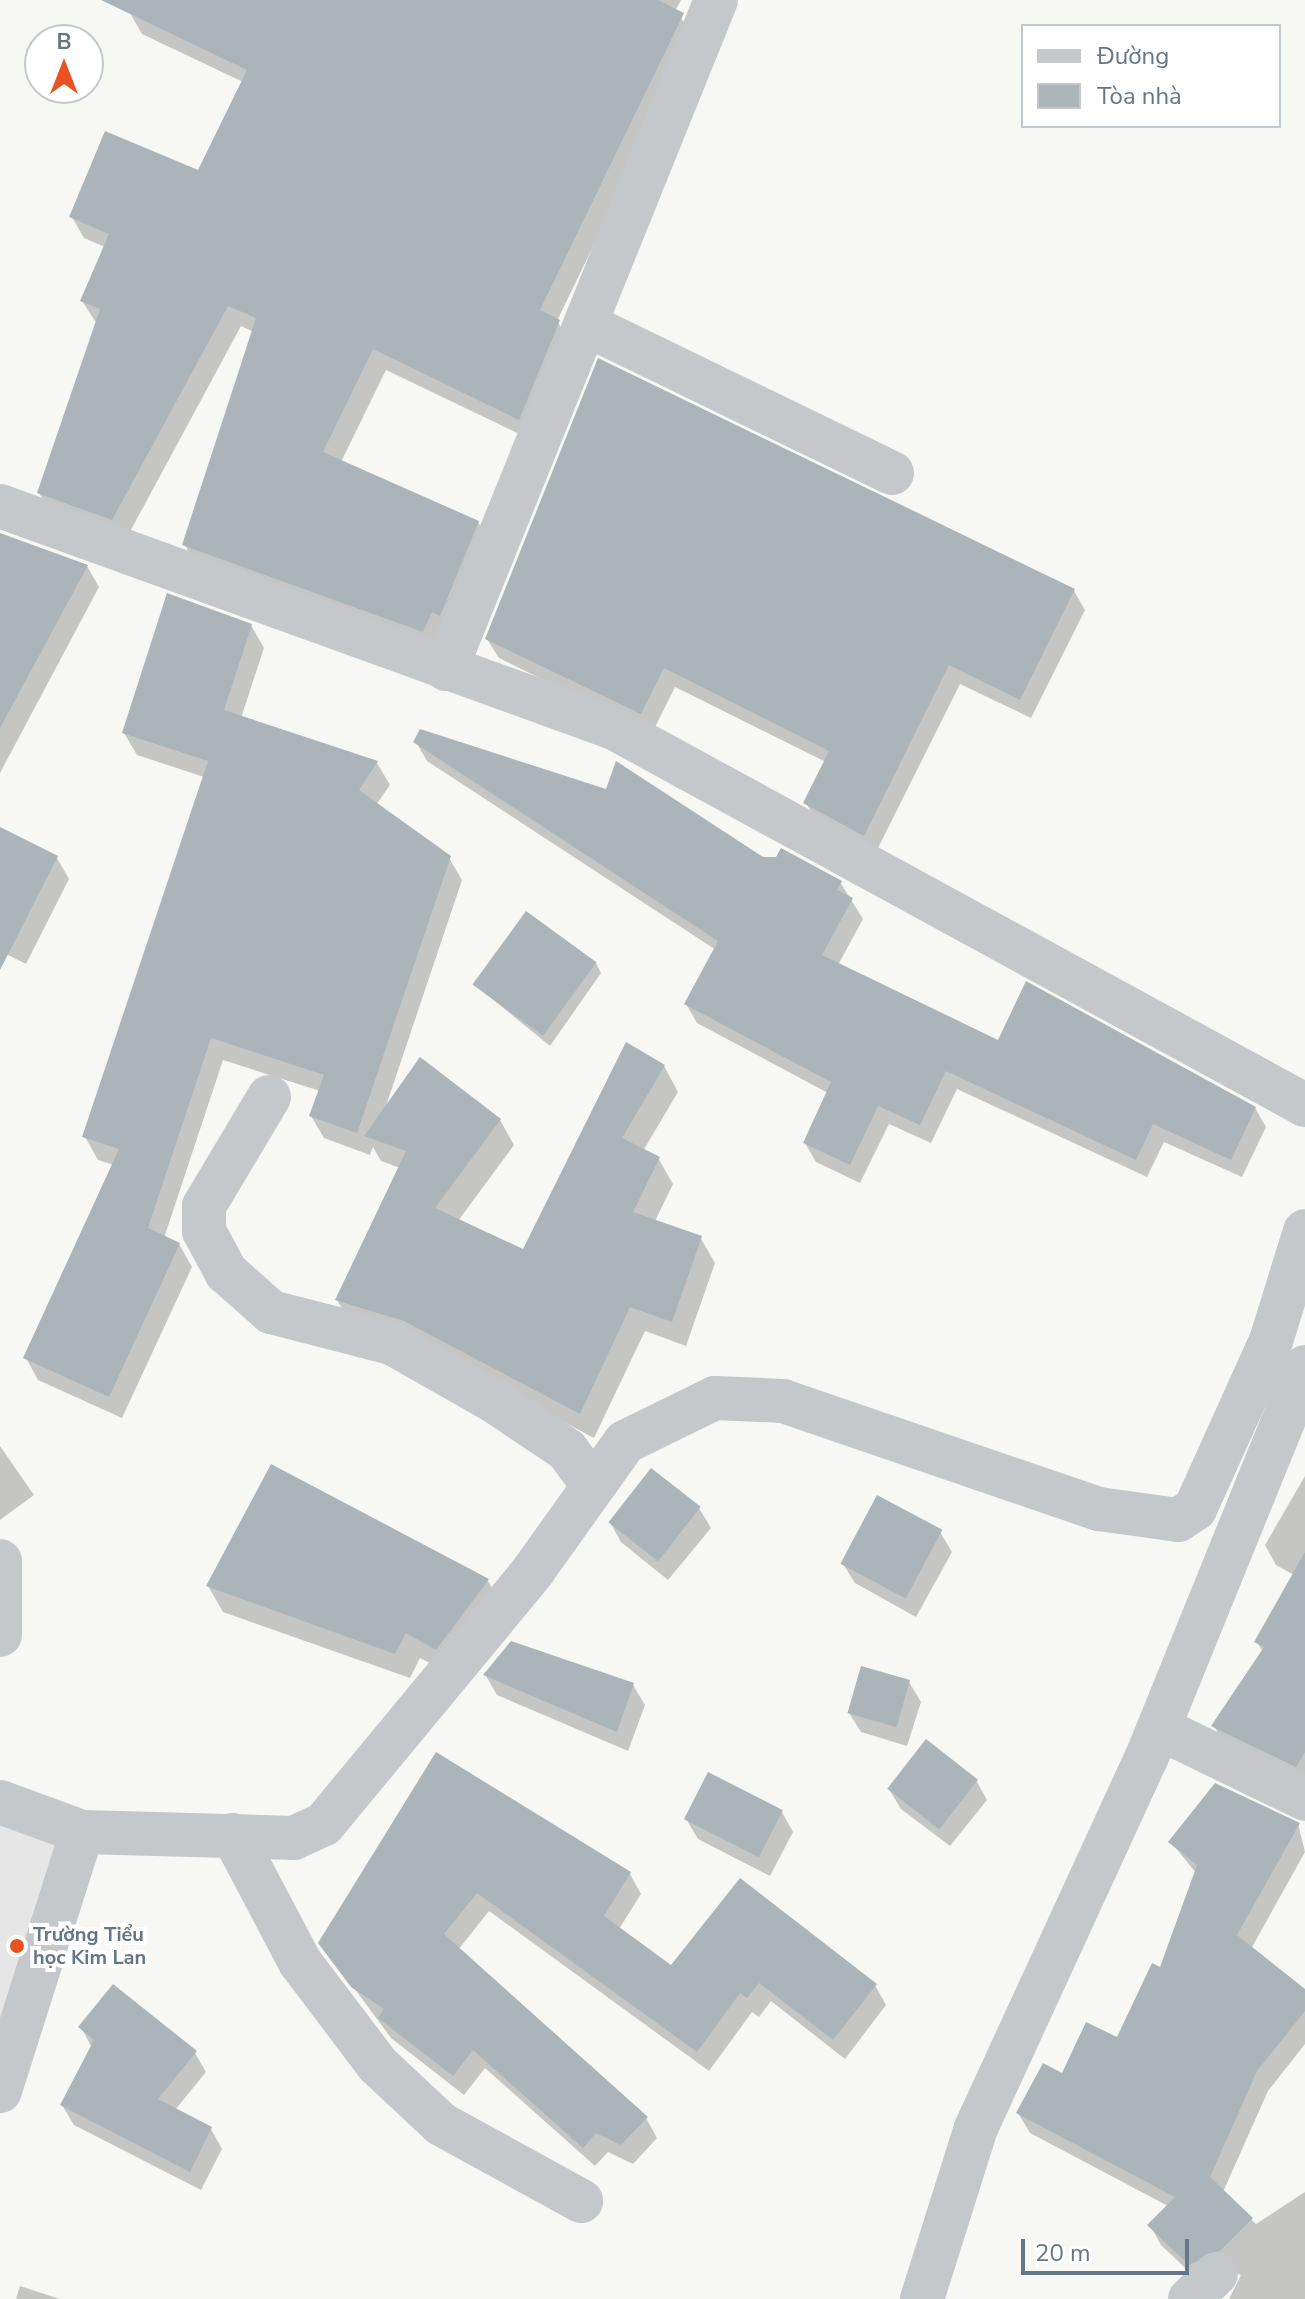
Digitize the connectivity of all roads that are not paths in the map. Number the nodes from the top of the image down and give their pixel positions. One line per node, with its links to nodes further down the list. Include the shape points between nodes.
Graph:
1 (716, 0): 2 (street)
2 (587, 325): 3 (street); 5 (street)
3 (892, 473)
4 (0, 506): 5 (street)
5 (446, 669): 7 (street, via 614,728)
6 (269, 1097): 10 (street, via 204,1206 204,1231 226,1272 271,1312 392,1343 494,1401 567,1450)
7 (1305, 1105)
8 (1305, 1231): 11 (street, via 1271,1341)
9 (1305, 1367): 12 (street)
10 (591, 1483): 11 (street, via 625,1442 663,1418 715,1398 742,1399 783,1401 867,1424 1099,1509 1178,1520); 19 (street, via 533,1571 324,1824 294,1838)
11 (1195, 1509): 12 (street)
12 (1231, 1550): 15 (street)
13 (0, 1561): 14 (street)
14 (0, 1635)
15 (1159, 1728): 16 (street); 22 (street, via 976,2128)
16 (1305, 1799)
17 (0, 1802): 18 (street)
18 (82, 1832): 19 (street); 20 (street)
19 (233, 1835): 21 (street, via 293,1951 378,2065 441,2124)
20 (0, 2091)
21 (581, 2201)
22 (922, 2299)

